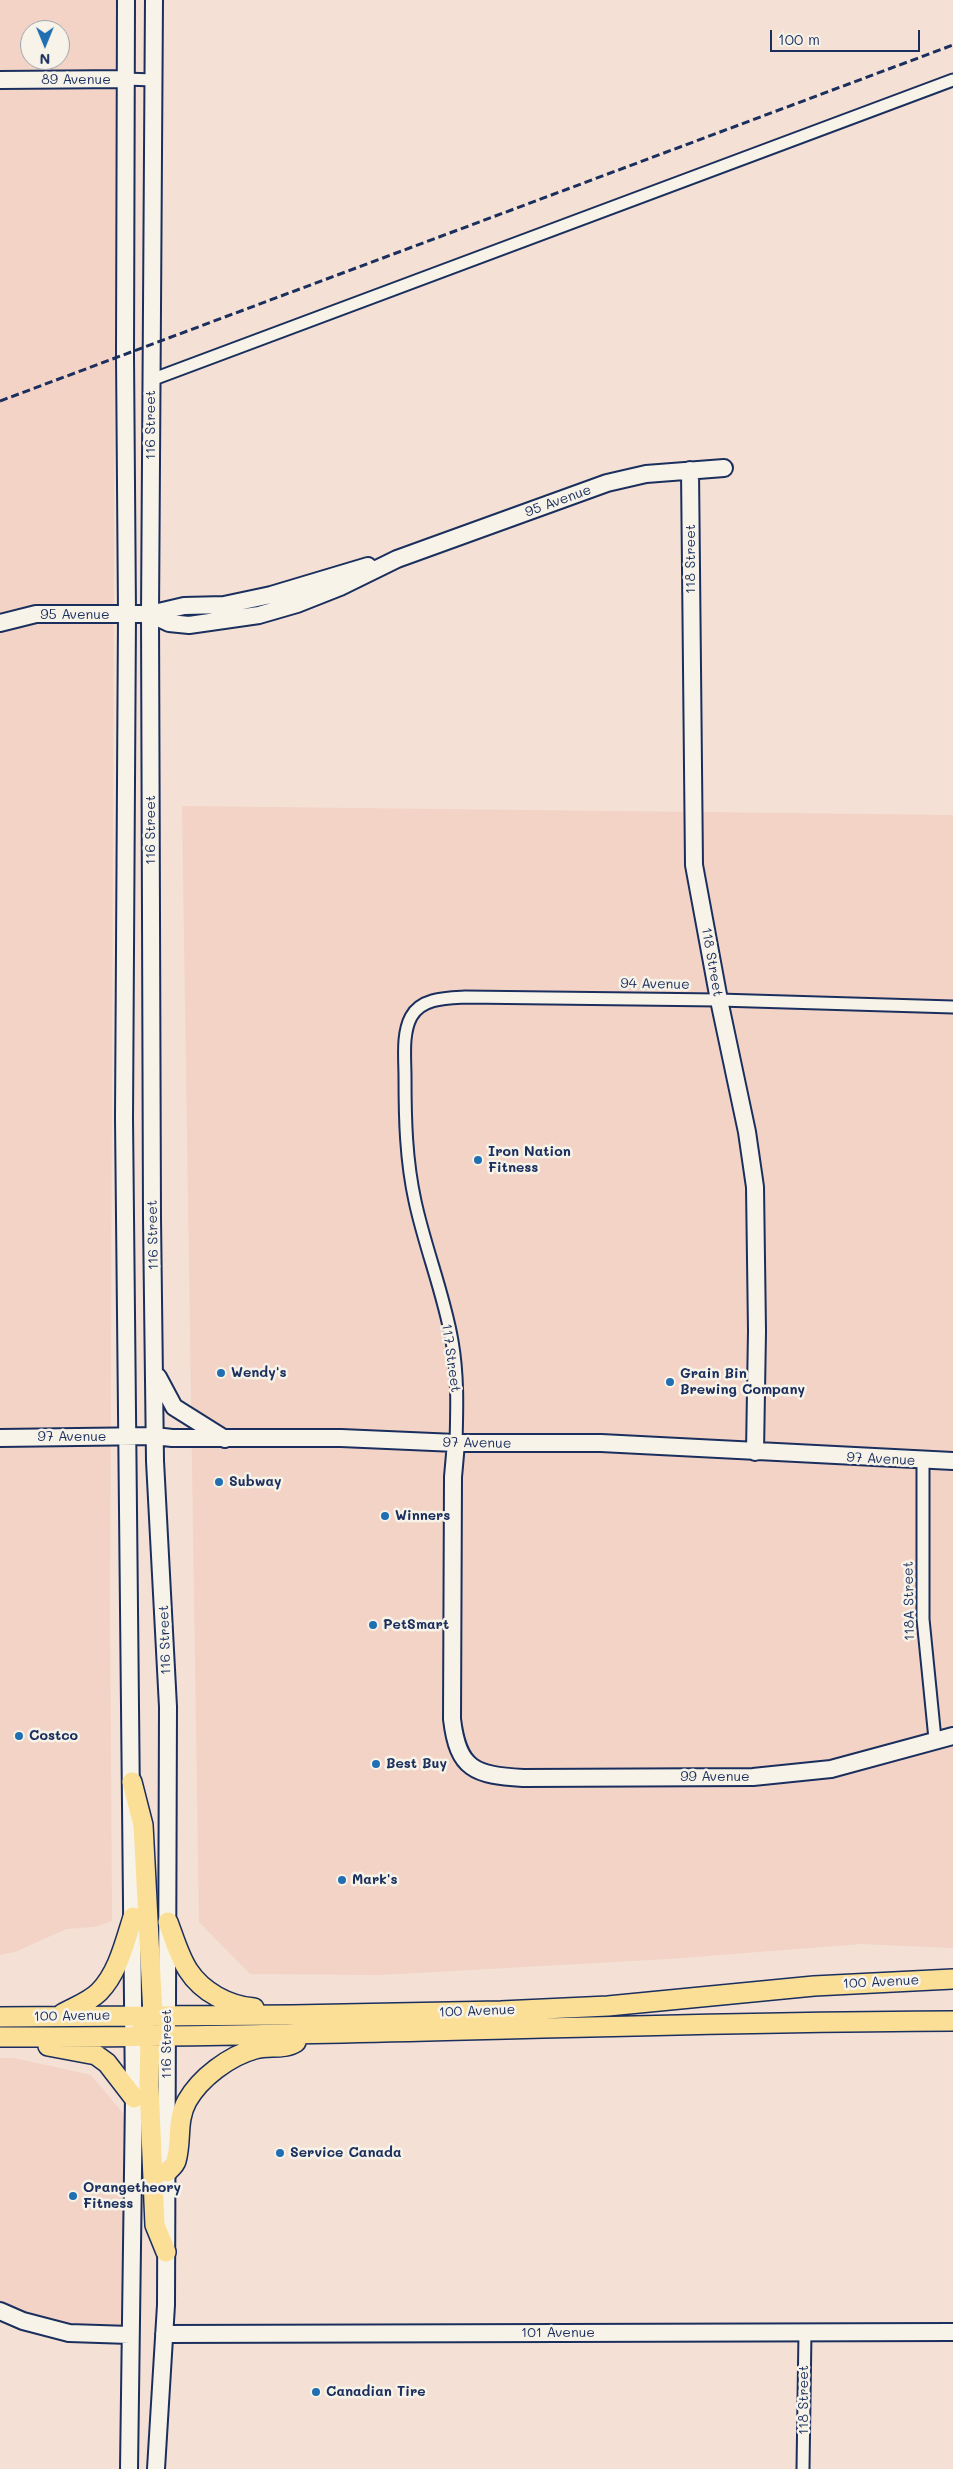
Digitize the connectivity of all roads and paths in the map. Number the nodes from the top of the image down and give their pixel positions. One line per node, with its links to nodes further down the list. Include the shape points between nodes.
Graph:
1 (126, 0): 3 (main road, 116 Street)
2 (154, 0): 5 (main road, 116 Street)
3 (126, 79): 4 (main road, 89 Avenue); 5 (street, 89 Avenue); 10 (main road, 116 Street)
4 (0, 80)
5 (153, 80): 7 (main road, 116 Street)
6 (953, 80): 7 (street)
7 (151, 380): 11 (main road, 116 Street)
8 (724, 468): 9 (main road, 95 Avenue)
9 (690, 470): 11 (main road, 95 Avenue, via 646,474 607,483 397,559 243,602 184,606); 13 (main road, 118 Street, via 694,865)
10 (127, 614): 11 (main road, 95 Avenue); 12 (main road, 95 Avenue, via 36,614); 18 (main road, 116 Street, via 124,1118)
11 (150, 614): 16 (main road, 116 Street)
12 (0, 623)
13 (719, 1000): 14 (street, 94 Avenue); 15 (street, 94 Avenue, via 465,997 437,998); 22 (main road, 118 Street, via 747,1132 755,1187)
14 (953, 1007)
15 (418, 1008): 21 (street, 117 Street, via 407,1026 405,1050 408,1166 452,1340 458,1384)
16 (155, 1370): 17 (main road, 116 Street); 20 (main road, via 174,1407)
17 (155, 1436): 18 (main road, 97 Avenue); 20 (main road, 97 Avenue); 30 (main road, 116 Street, via 168,1706)
18 (127, 1437): 19 (main road, 97 Avenue); 28 (main road, 116 Street)
19 (0, 1438)
20 (225, 1439): 21 (main road, 97 Avenue, via 341,1438)
21 (456, 1443): 22 (main road, 97 Avenue, via 601,1443); 27 (main road, 117 Street, via 453,1477 452,1719 459,1754)
22 (755, 1452): 23 (main road, 97 Avenue)
23 (923, 1461): 24 (main road, 97 Avenue); 26 (street, 118A Street, via 923,1619)
24 (953, 1461)
25 (953, 1736): 26 (main road, 99 Avenue)
26 (935, 1739): 27 (main road, 99 Avenue, via 831,1769 754,1777 523,1778 495,1776)
27 (473, 1769)
28 (132, 1782): 29 (main road, 116 Street); 32 (main road, via 143,1825)
29 (133, 1917): 34 (main road, via 116,1965 104,1986 87,2001); 35 (main road, 116 Street)
30 (168, 1922): 32 (main road, 116 Street); 33 (main road, via 188,1970 216,1997 241,2007 277,2010)
31 (953, 1979): 33 (main road, 100 Avenue, via 814,1986 608,2006)
32 (159, 2015): 33 (main road, 100 Avenue); 35 (main road, 100 Avenue); 40 (main road)
33 (292, 2015)
34 (56, 2016): 35 (main road, 100 Avenue); 36 (main road, 100 Avenue)
35 (132, 2016): 40 (main road)
36 (0, 2017)
37 (953, 2021): 38 (main road, 100 Avenue)
38 (308, 2033): 40 (main road, 100 Avenue); 42 (main road, via 290,2046 255,2049 212,2072 186,2102 179,2121 176,2162)
39 (0, 2037): 40 (main road, 100 Avenue); 41 (main road, via 96,2055 107,2063)
40 (149, 2037): 41 (main road); 42 (main road, 116 Street); 43 (main road, via 155,2225)
41 (134, 2098): 48 (main road)
42 (167, 2172): 43 (main road, 116 Street)
43 (166, 2252): 47 (main road, 116 Street)
44 (0, 2311): 48 (main road, via 23,2321 69,2333)
45 (805, 2332): 46 (main road, 101 Avenue); 47 (main road, 101 Avenue); 51 (street, 118 Street)
46 (953, 2332)
47 (164, 2334): 50 (main road, 116 Street)
48 (130, 2335): 49 (main road)
49 (129, 2469)
50 (156, 2469)
51 (803, 2469)

